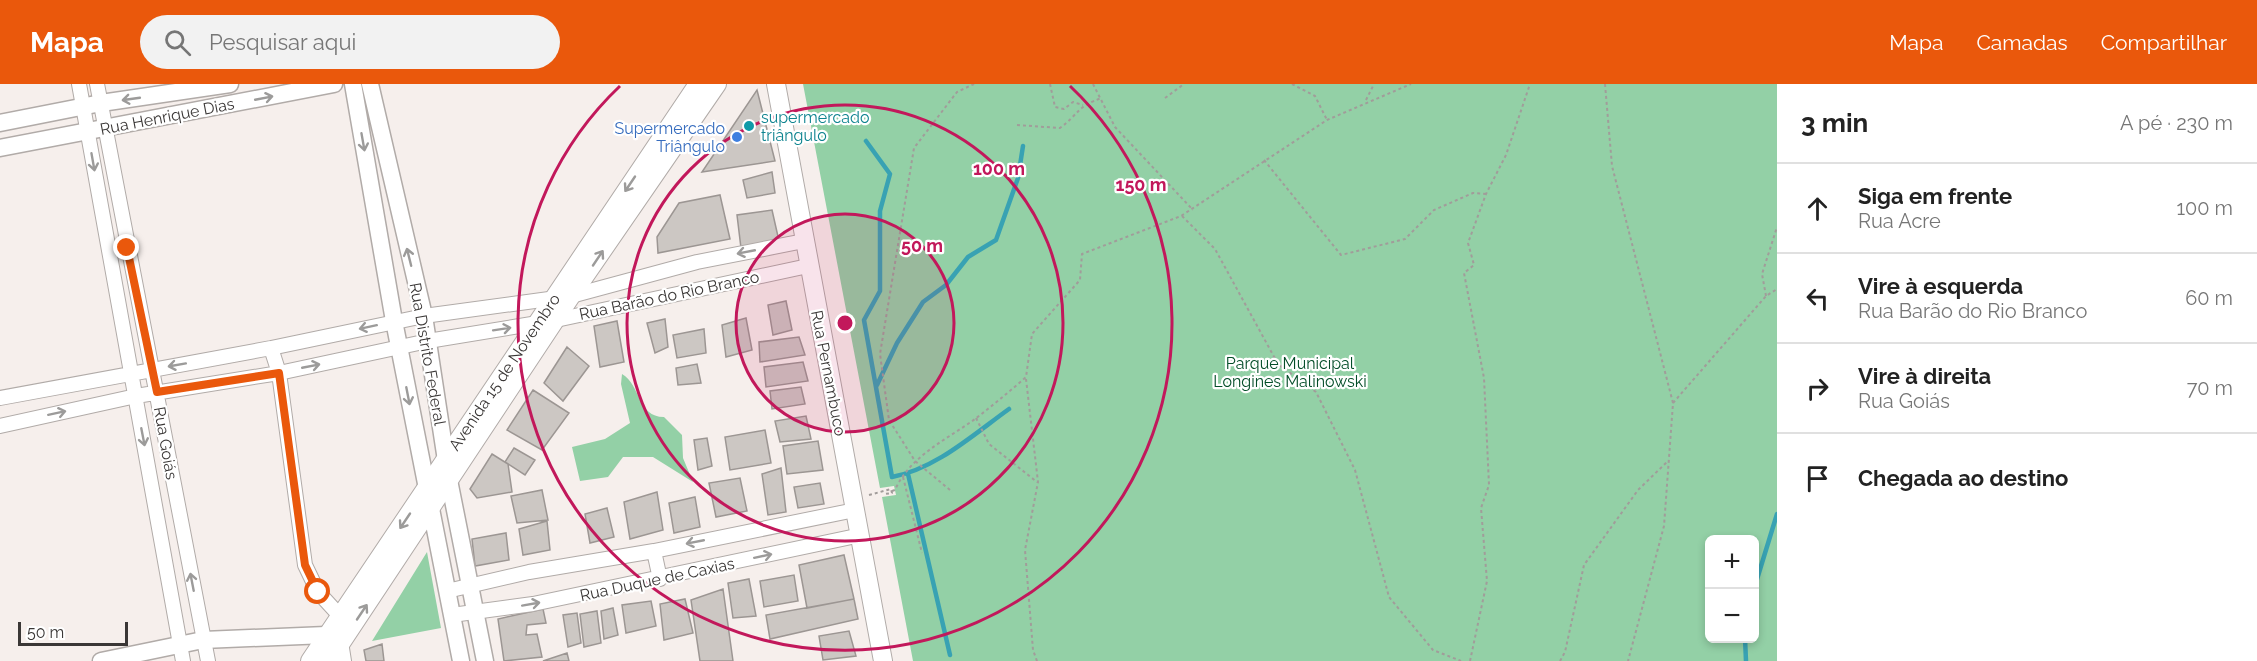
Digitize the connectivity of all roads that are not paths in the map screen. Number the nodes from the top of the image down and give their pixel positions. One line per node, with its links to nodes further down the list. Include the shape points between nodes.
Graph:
1 (79, 84): 12 (street, Rua Goiás)
2 (97, 84): 10 (street, Rua Goiás)
3 (334, 84): 11 (street, Rua Henrique Dias, one-way to 3)
4 (353, 84): 27 (street, Rua Distrito Federal, one-way to 27)
5 (370, 84): 25 (street, Rua Distrito Federal, one-way to 5)
6 (698, 84): 24 (main road, Avenida 15 de Novembro, one-way to 24)
7 (717, 84): 23 (main road, Avenida 15 de Novembro, one-way to 7)
8 (776, 84): 17 (main road, Rua Pernambuco)
9 (226, 85): 10 (street, Rua Henrique Dias, one-way to 10); 11 (street)
10 (101, 103): 12 (street, Rua Henrique Dias); 14 (street, Rua Goiás)
11 (226, 105): 14 (street, Rua Henrique Dias)
12 (84, 106): 13 (street, Rua Henrique Dias); 15 (street, Rua Goiás)
13 (0, 123)
14 (107, 129): 15 (street, Rua Henrique Dias); 18 (street, Rua Goiás)
15 (88, 131): 16 (street, Rua Henrique Dias); 19 (street, Rua Goiás, one-way to 19)
16 (0, 148)
17 (804, 241): 20 (street, Rua Barão do Rio Branco, one-way to 20); 21 (main road, Rua Pernambuco)
18 (127, 248): 19 (street); 32 (street, Rua Goiás)
19 (109, 252): 34 (street, Rua Goiás)
20 (697, 262): 22 (street); 23 (street, Rua Barão do Rio Branco)
21 (808, 266): 22 (street, Rua Barão do Rio Branco); 43 (main road, Rua Pernambuco)
22 (704, 287): 26 (street, Rua Barão do Rio Branco)
23 (571, 296): 24 (street, Rua Barão do Rio Branco); 26 (main road, Avenida 15 de Novembro)
24 (553, 298): 25 (street, Rua Barão do Rio Branco); 28 (main road, Avenida 15 de Novembro)
25 (424, 316): 27 (street, Rua Barão do Rio Branco); 29 (street, Rua Distrito Federal)
26 (556, 320): 28 (street, Rua Barão do Rio Branco); 40 (main road, Avenida 15 de Novembro)
27 (394, 321): 30 (street, Rua Barão do Rio Branco, one-way to 30); 31 (street, Rua Distrito Federal)
28 (537, 323): 29 (street, Rua Barão do Rio Branco, one-way to 28); 39 (main road, Avenida 15 de Novembro)
29 (428, 341): 31 (street, Rua Barão do Rio Branco); 39 (street, Rua Distrito Federal)
30 (271, 348): 32 (street, Rua Barão do Rio Branco, one-way to 32); 33 (street)
31 (399, 349): 33 (street, Rua Barão do Rio Branco, one-way to 31); 41 (street, Rua Distrito Federal, one-way to 41)
32 (152, 370): 34 (street, Rua Barão do Rio Branco); 35 (street, Rua Goiás)
33 (279, 373): 35 (street, Rua Barão do Rio Branco); 53 (street, via 305,565 318,592)
34 (130, 374): 36 (street, Rua Goiás); 37 (street, Rua Barão do Rio Branco)
35 (157, 392): 36 (street, Rua Barão do Rio Branco); 44 (street, Rua Goiás)
36 (135, 396): 38 (street, Rua Barão do Rio Branco, one-way to 36); 45 (street, Rua Goiás, one-way to 45)
37 (0, 398)
38 (0, 426)
39 (446, 459): 40 (street, Rua Distrito Federal); 41 (main road, Avenida 15 de Novembro)
40 (449, 480): 42 (main road, Avenida 15 de Novembro); 49 (street, Rua Distrito Federal)
41 (426, 490): 42 (street, Rua Distrito Federal); 53 (main road, Avenida 15 de Novembro, one-way to 53)
42 (430, 510): 50 (street, Rua Distrito Federal); 54 (main road, Avenida 15 de Novembro, one-way to 42)
43 (855, 510): 46 (main road, Rua Pernambuco); 47 (street, Rua Duque de Caxias, one-way to 47)
44 (182, 531): 45 (street); 55 (street, Rua Goiás, one-way to 44)
45 (161, 535): 56 (street, Rua Goiás)
46 (861, 535): 48 (street, Rua Duque de Caxias, one-way to 46); 64 (main road, Rua Pernambuco)
47 (654, 551): 48 (street); 49 (street, Rua Duque de Caxias)
48 (660, 579): 51 (street, Rua Duque de Caxias, one-way to 48)
49 (469, 585): 50 (street, Rua Duque de Caxias); 51 (street, Rua Distrito Federal)
50 (447, 591): 52 (street, Rua Distrito Federal)
51 (474, 613): 52 (street, Rua Duque de Caxias); 63 (street, Rua Distrito Federal)
52 (452, 615): 62 (street, Rua Distrito Federal)
53 (340, 616): 54 (main road, Avenida 15 de Novembro)
54 (334, 639): 55 (street); 59 (main road, Avenida 15 de Novembro); 60 (main road, Avenida 15 de Novembro); 61 (street)
55 (203, 640): 56 (street); 58 (street, Rua Goiás)
56 (181, 653): 57 (street)
57 (101, 661)
58 (208, 661)
59 (310, 661)
60 (329, 661)
61 (344, 661)
62 (461, 661)
63 (485, 661)
64 (883, 661)

